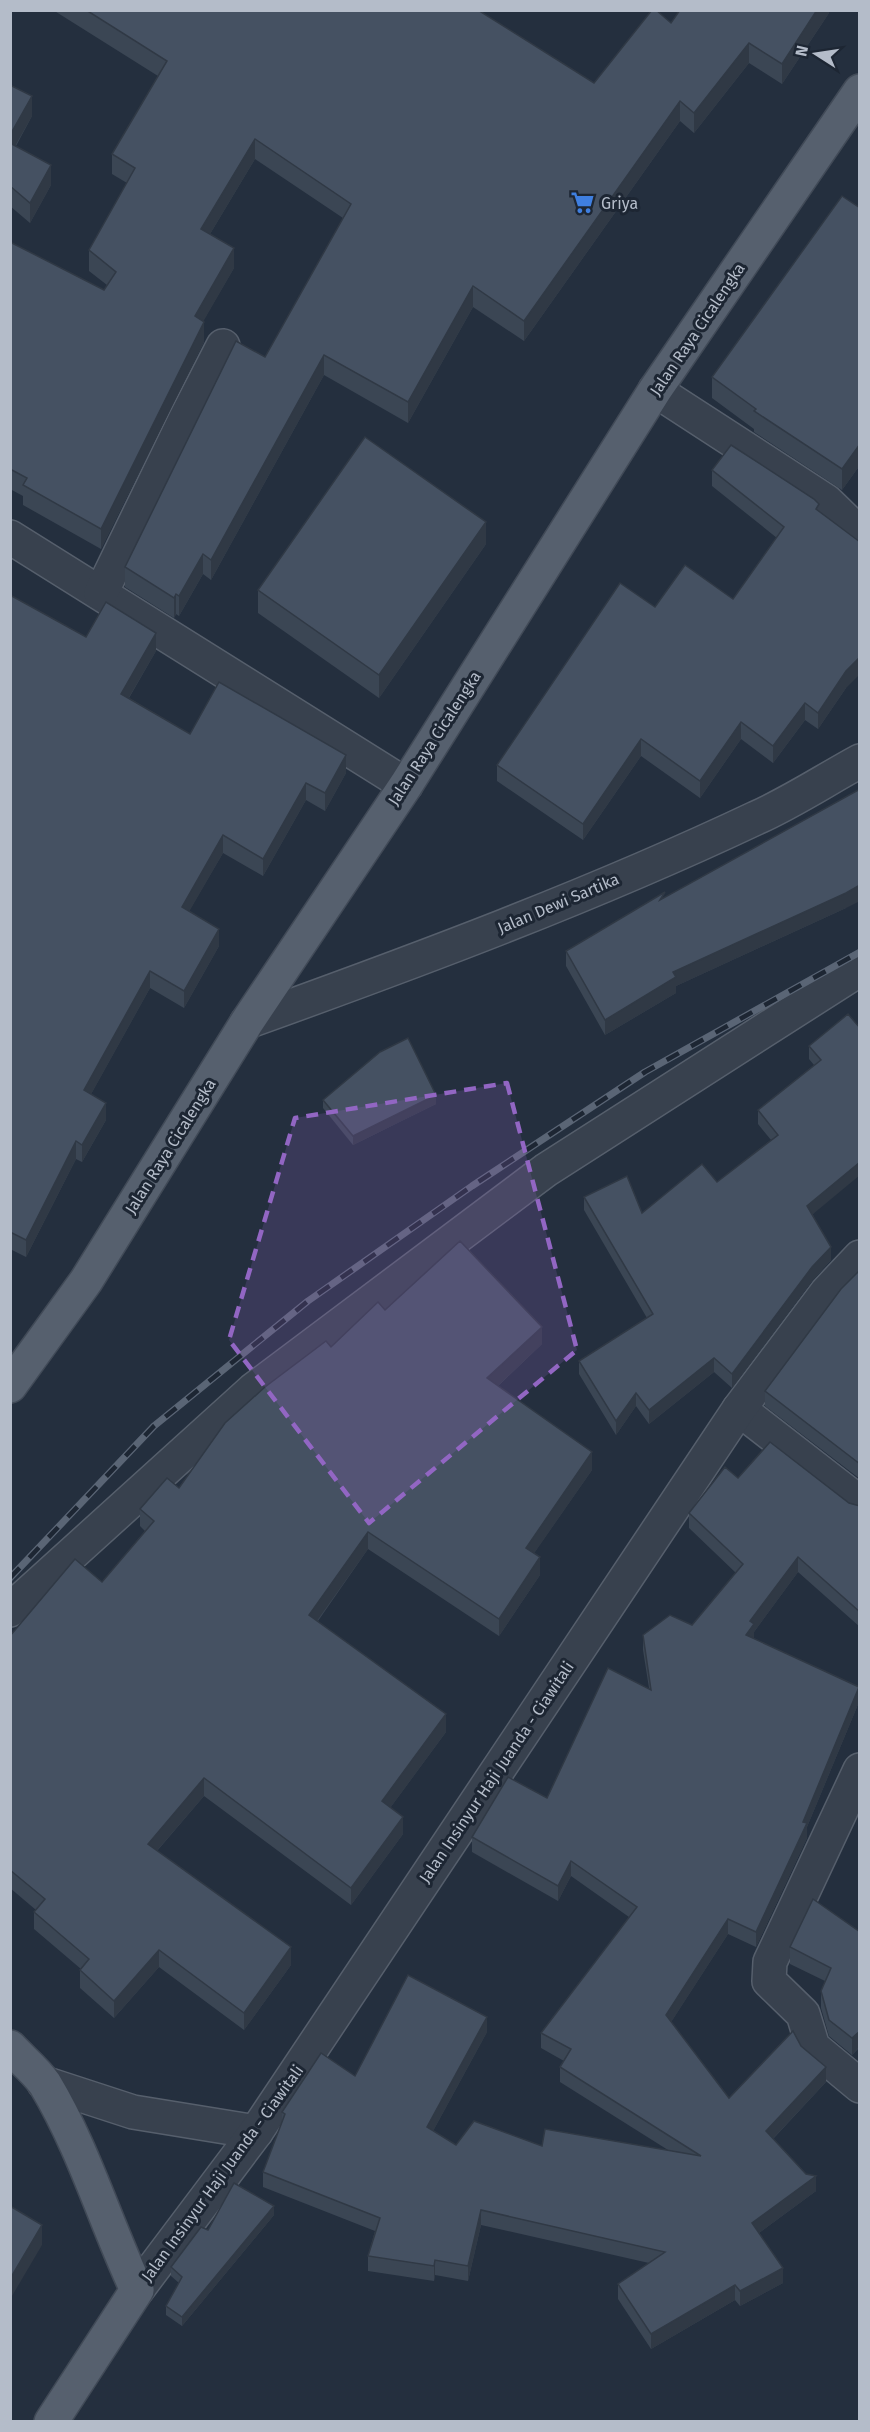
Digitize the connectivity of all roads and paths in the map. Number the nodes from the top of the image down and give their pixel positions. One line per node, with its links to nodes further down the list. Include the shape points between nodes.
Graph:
1 (860, 91): 3 (main road, Jalan Raya Cicalengka)
2 (223, 346): 6 (street)
3 (655, 390): 4 (street, via 826,501); 8 (main road, Jalan Raya Cicalengka)
4 (860, 534)
5 (10, 537): 6 (street)
6 (101, 593): 8 (street)
7 (860, 761): 10 (street, Jalan Dewi Sartika, via 758,818 565,902 434,955)
8 (406, 785): 10 (main road, Jalan Raya Cicalengka)
9 (860, 969): 15 (street, via 546,1170 253,1390)
10 (247, 1022): 12 (main road, Jalan Raya Cicalengka, via 86,1281)
11 (860, 1257): 13 (street, Jalan Insinyur Haji Juanda - Ciawitali, via 827,1292)
12 (10, 1386)
13 (739, 1409): 14 (street); 20 (street, Jalan Insinyur Haji Juanda - Ciawitali)
14 (860, 1503)
15 (10, 1610)
16 (860, 1770): 19 (street, via 770,1962 769,1981 803,2014 813,2047)
17 (10, 2047): 18 (main road)
18 (44, 2083): 20 (street, via 133,2112); 21 (main road, via 91,2175)
19 (860, 2086)
20 (255, 2132): 21 (street, Jalan Insinyur Haji Juanda - Ciawitali)
21 (137, 2290): 22 (main road)
22 (51, 2421)

